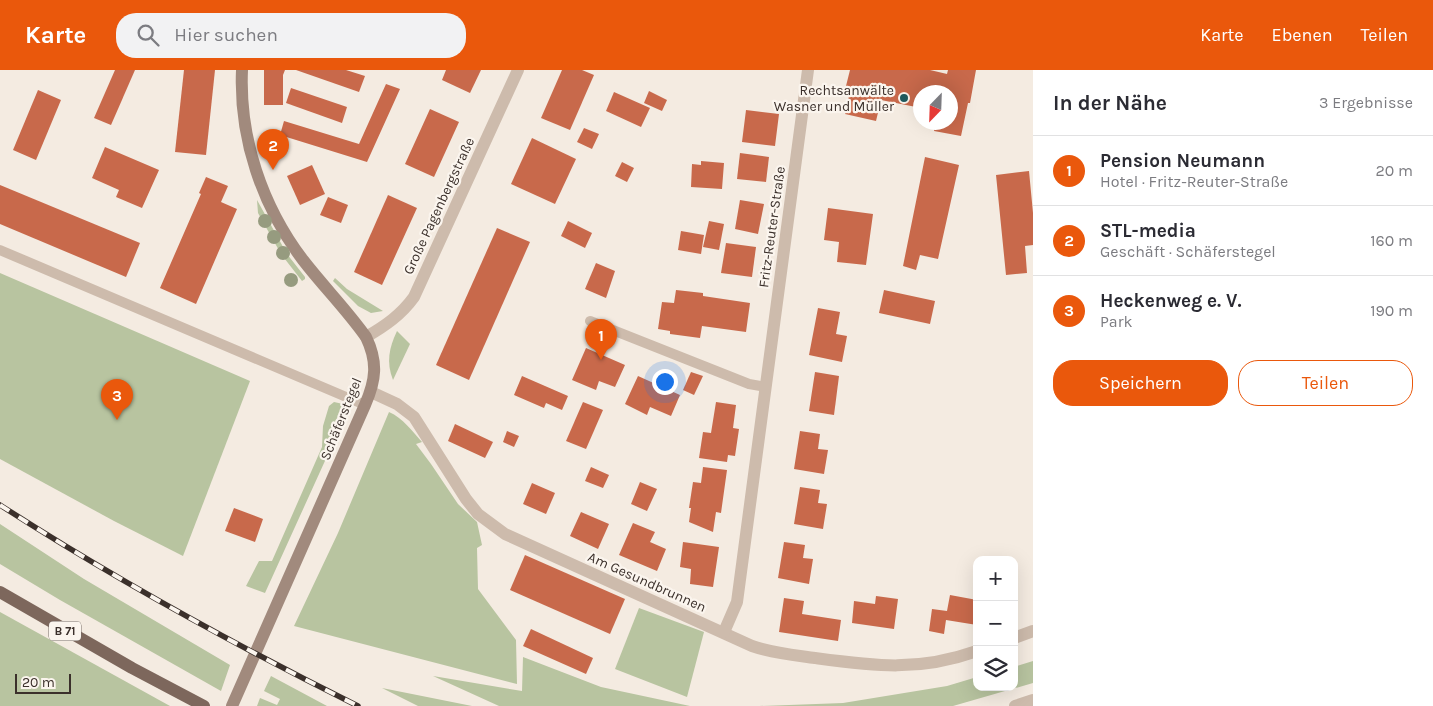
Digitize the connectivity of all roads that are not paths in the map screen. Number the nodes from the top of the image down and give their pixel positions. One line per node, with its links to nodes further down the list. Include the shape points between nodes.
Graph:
1 (242, 70): 6 (main road, Schäferstegel, via 249,145 270,206 295,249)
2 (518, 70): 6 (street, Große Pagenbergstraße, via 414,297 393,320)
3 (808, 70): 7 (street, Fritz-Reuter-Straße)
4 (0, 250): 9 (lane)
5 (590, 321): 7 (lane, via 749,384)
6 (366, 337): 8 (main road, Schäferstegel, via 375,362)
7 (766, 387): 12 (street, Fritz-Reuter-Straße, via 737,602)
8 (371, 392): 9 (main road, Schäferstegel); 12 (street, Am Gesundbrunnen, via 397,404 414,417 466,499 490,524 521,542)
9 (365, 405): 17 (main road, Schäferstegel)
10 (0, 592): 16 (main road, B 71)
11 (1033, 631): 13 (street)
12 (724, 632): 14 (street, Am Gesundbrunnen, via 761,649 874,665 923,665)
13 (1018, 637)
14 (973, 652)
15 (1033, 700): 18 (street)
16 (202, 705)
17 (232, 706)
18 (1015, 706)

